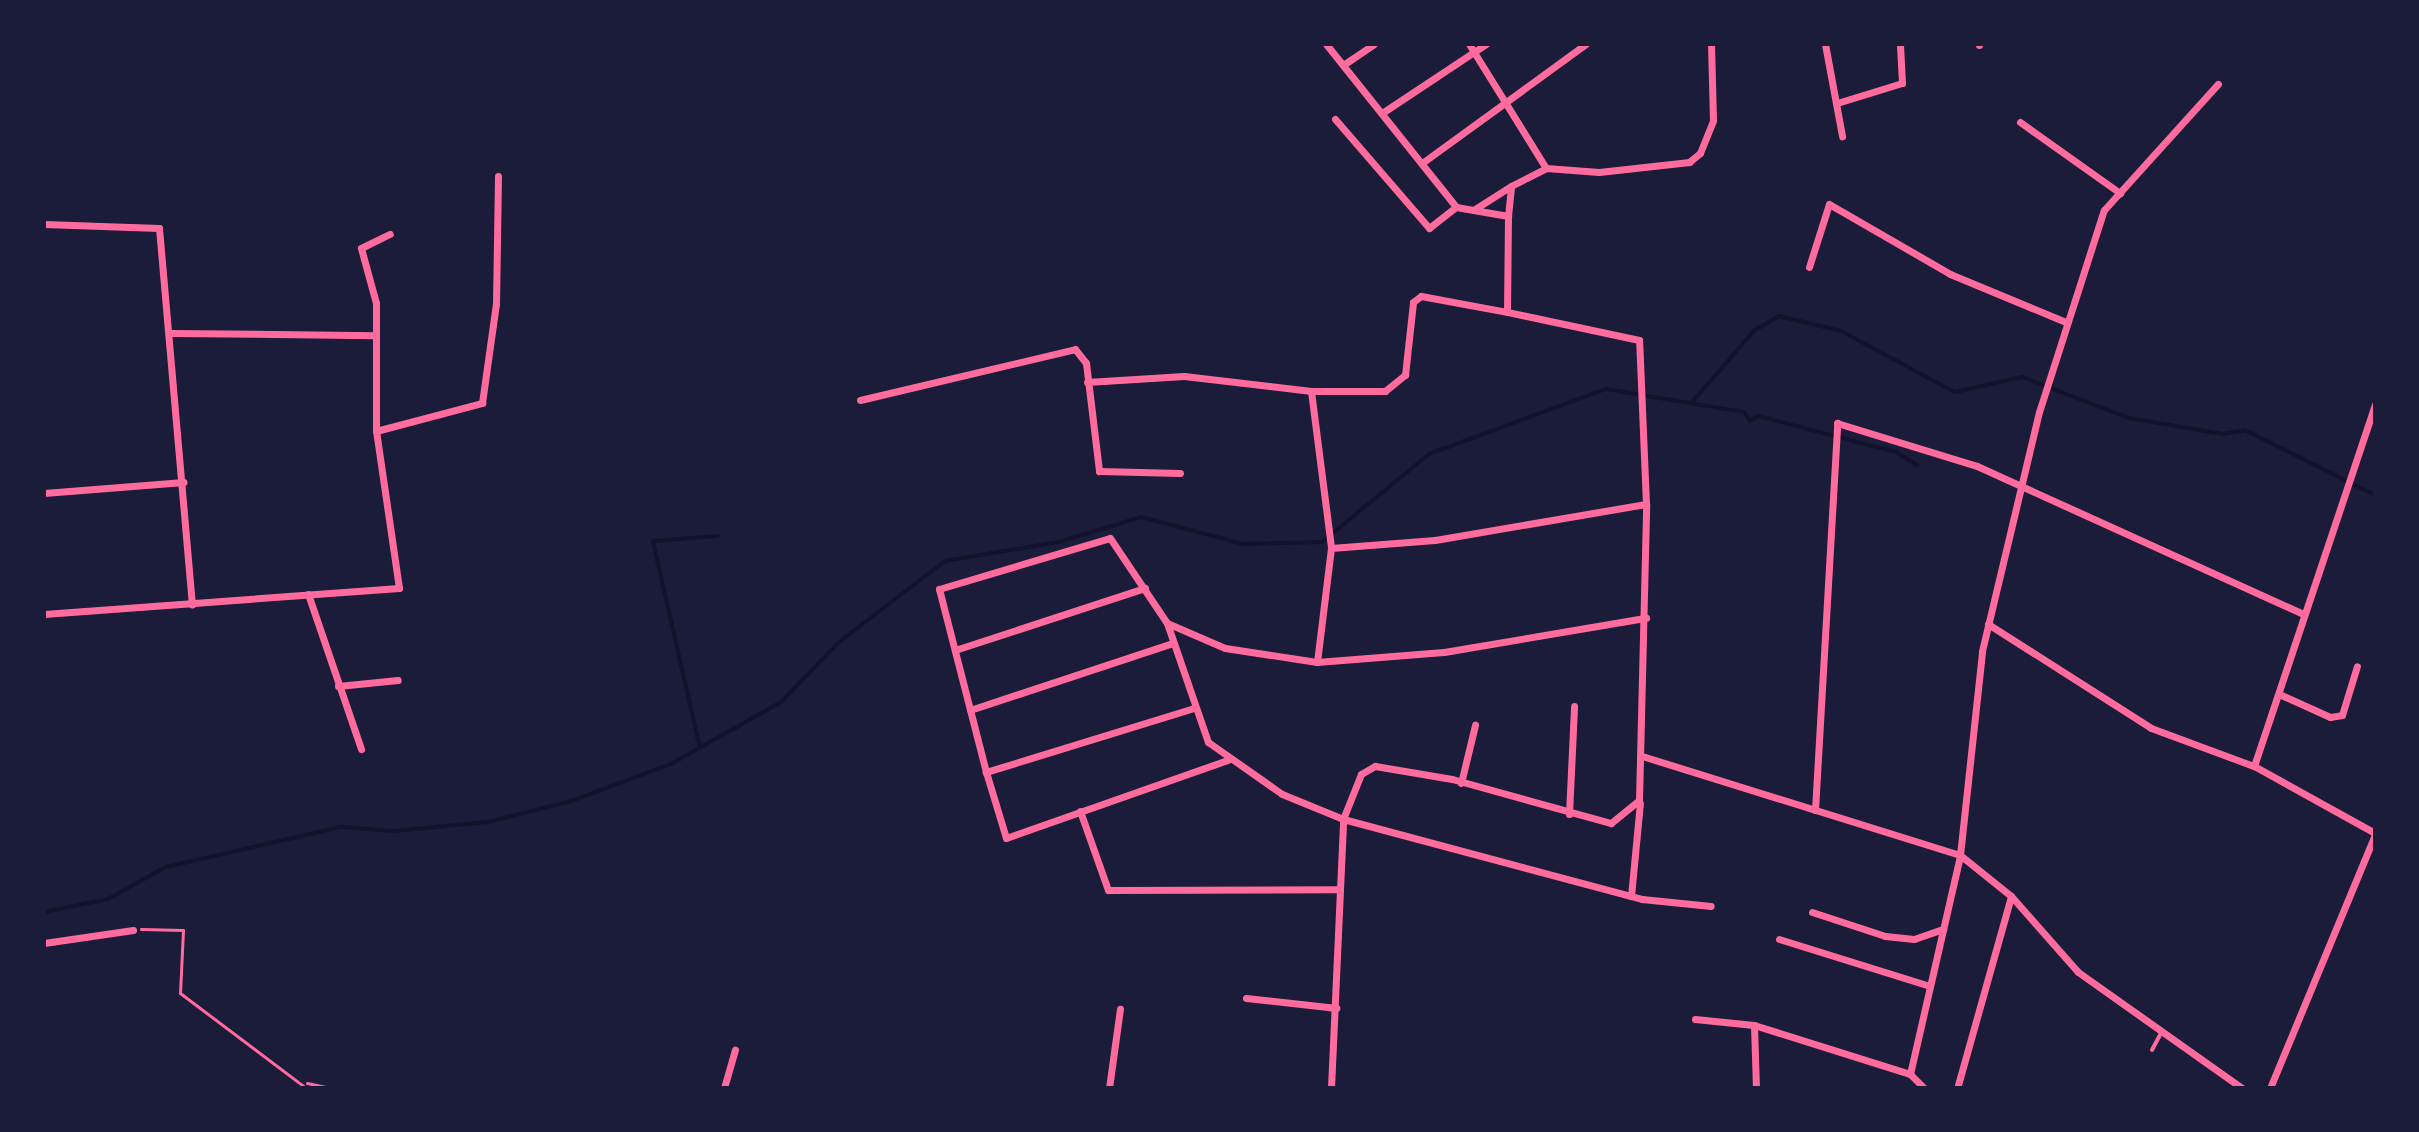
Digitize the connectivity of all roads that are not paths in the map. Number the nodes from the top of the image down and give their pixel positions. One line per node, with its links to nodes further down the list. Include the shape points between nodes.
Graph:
1 (1326, 44): 10 (street)
2 (1374, 44): 10 (street)
3 (1469, 44): 9 (street)
4 (1486, 44): 9 (street)
5 (1586, 44): 13 (street)
6 (1711, 44): 19 (street, via 1713,120 1689,162 1599,172)
7 (1825, 44): 12 (street)
8 (1900, 44): 12 (street, via 1902,83)
9 (1474, 52): 13 (street); 14 (street)
10 (1343, 65): 14 (street)
11 (2218, 84): 22 (street)
12 (1837, 103): 17 (street)
13 (1510, 105): 18 (street); 19 (street)
14 (1382, 113): 18 (street)
15 (1335, 119): 23 (street, via 1429,228)
16 (2020, 122): 22 (street)
17 (1842, 136)
18 (1422, 163): 23 (street)
19 (1546, 168): 21 (street)
20 (498, 176): 37 (street, via 496,304 482,403)
21 (1511, 186): 24 (street); 25 (street)
22 (2120, 193): 30 (street, via 2093,232)
23 (1456, 207): 24 (street)
24 (1475, 209): 25 (street)
25 (1508, 216): 29 (street)
26 (44, 224): 31 (street, via 159,228)
27 (390, 234): 32 (street, via 361,248 376,303)
28 (1809, 267): 30 (street, via 1829,204 1950,274)
29 (1507, 312): 34 (street, via 1421,296 1413,302 1405,375 1385,391); 42 (street, via 1636,335 1643,369)
30 (2066, 322): 40 (street)
31 (172, 333): 32 (street); 39 (street)
32 (375, 335): 37 (street)
33 (1087, 382): 34 (street, via 1184,376); 35 (street, via 1083,354 1075,349); 38 (street, via 1099,471)
34 (1311, 391): 43 (street)
35 (860, 400)
36 (2375, 405): 48 (street)
37 (376, 431): 45 (street, via 399,588)
38 (1180, 473)
39 (184, 482): 41 (street); 46 (street)
40 (2018, 486): 48 (street); 51 (street); 70 (street, via 1977,466 1840,423 1835,427)
41 (44, 493)
42 (1646, 504): 43 (street, via 1435,540); 49 (street)
43 (1330, 546): 54 (street)
44 (1145, 588): 50 (street); 53 (street); 53 (street, via 1104,537 939,589)
45 (308, 594): 46 (street); 57 (street)
46 (192, 605): 47 (street)
47 (44, 614)
48 (2304, 614): 58 (street)
49 (1646, 618): 54 (street, via 1444,652); 64 (street)
50 (1167, 623): 52 (street); 54 (street, via 1225,648)
51 (1988, 624): 66 (street, via 2151,728); 75 (street)
52 (1173, 643): 60 (street); 61 (street)
53 (955, 650): 61 (street)
54 (1317, 662)
55 (2357, 666): 58 (street, via 2342,715 2330,717)
56 (398, 680): 57 (street)
57 (338, 686): 63 (street)
58 (2279, 694): 66 (street)
59 (1574, 706): 72 (street)
60 (1194, 708): 65 (street, via 1208,742); 67 (street)
61 (970, 710): 67 (street)
62 (1475, 725): 68 (street)
63 (361, 749)
64 (1642, 756): 69 (street); 70 (street)
65 (1228, 760): 71 (street); 73 (street, via 1282,794)
66 (2254, 766): 74 (street)
67 (986, 772): 71 (street, via 1001,837)
68 (1461, 783): 72 (street); 73 (street, via 1375,766 1361,774)
69 (1639, 800): 72 (street, via 1611,823); 77 (street)
70 (1815, 810): 75 (street)
71 (1080, 811): 76 (street, via 1108,890)
72 (1569, 814)
73 (1343, 819): 76 (street); 77 (street)
74 (2375, 834): 102 (street)
75 (1960, 855): 78 (street); 81 (street)
76 (1340, 889): 87 (street)
77 (1631, 896): 79 (street, via 1688,909)
78 (2011, 896): 91 (street, via 2078,972); 95 (street)
79 (1711, 906)
80 (1812, 912): 81 (street, via 1885,936 1914,939)
81 (1943, 929): 85 (street)
82 (133, 930): 84 (street)
83 (1779, 939): 85 (street)
84 (44, 943)
85 (1930, 986): 94 (street)
86 (1246, 998): 87 (street)
87 (1336, 1008): 98 (street)
88 (1120, 1009): 97 (street)
89 (1695, 1019): 90 (street)
90 (1754, 1025): 94 (street); 99 (street)
91 (2162, 1031): 93 (lane); 101 (street)
92 (735, 1050): 96 (street)
93 (2152, 1050)
94 (1910, 1074): 100 (street)
95 (1958, 1085)
96 (724, 1088)
97 (1109, 1088)
98 (1331, 1088)
99 (1756, 1088)
100 (1924, 1088)
101 (2242, 1088)
102 (2270, 1088)

